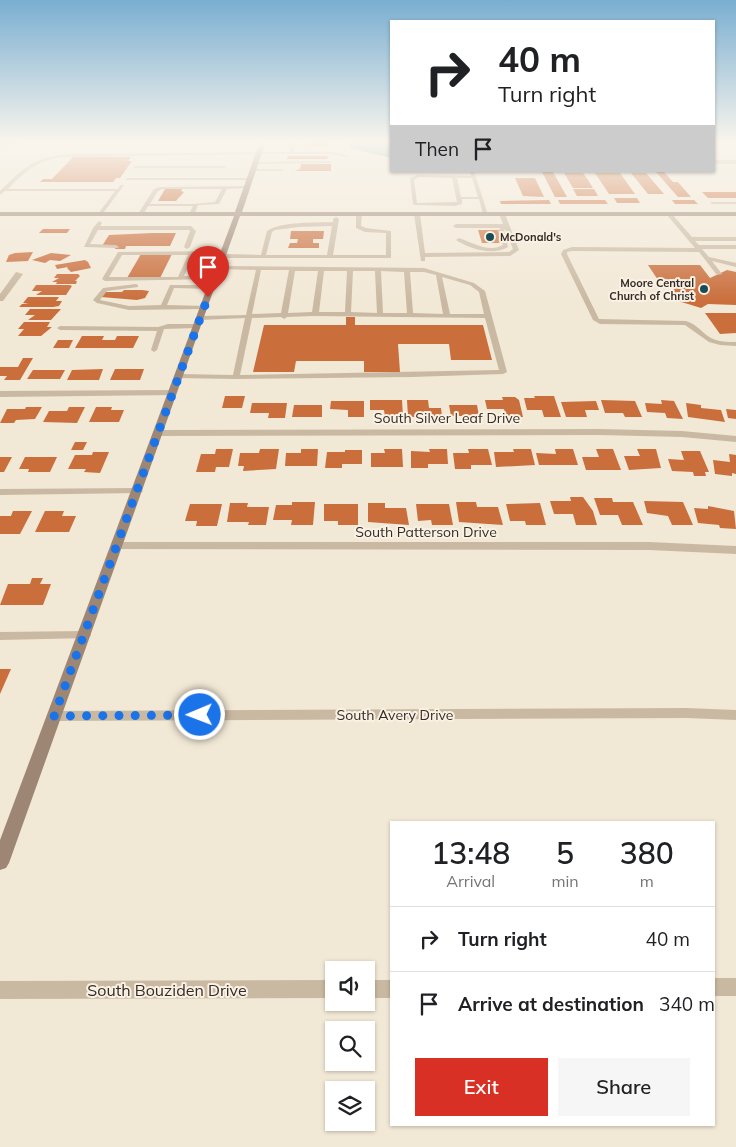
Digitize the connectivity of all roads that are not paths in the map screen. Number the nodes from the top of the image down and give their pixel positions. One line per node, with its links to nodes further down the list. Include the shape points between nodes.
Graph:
1 (116, 195): 16 (lane)
2 (153, 195): 14 (lane)
3 (200, 195): 13 (lane)
4 (221, 195): 13 (lane, via 217,203)
5 (245, 195): 19 (main road)
6 (414, 195): 9 (lane, via 415,204 455,206 460,204)
7 (457, 195): 9 (lane)
8 (479, 195): 10 (lane)
9 (458, 198): 10 (lane)
10 (480, 198): 24 (lane)
11 (712, 203): 12 (lane)
12 (736, 203)
13 (196, 205): 14 (lane); 18 (lane)
14 (146, 206): 17 (lane)
15 (0, 214): 16 (main road)
16 (103, 214): 17 (main road); 31 (lane)
17 (141, 214): 18 (main road)
18 (192, 214): 19 (main road)
19 (238, 214): 20 (main road); 40 (main road)
20 (337, 214): 21 (main road); 28 (lane)
21 (359, 214): 22 (main road); 45 (lane, via 358,227 389,232 390,257)
22 (417, 214): 23 (main road); 42 (lane)
23 (454, 214): 24 (main road); 29 (lane)
24 (486, 214): 25 (main road)
25 (502, 214): 26 (main road); 30 (lane)
26 (669, 214): 27 (main road); 32 (lane)
27 (736, 214)
28 (335, 224): 44 (lane, via 298,224 274,229 270,231); 45 (lane)
29 (456, 226): 30 (lane); 34 (lane)
30 (507, 226): 34 (lane, via 501,230 506,246 495,250 472,250); 43 (lane, via 516,250 510,254)
31 (96, 228): 35 (lane, via 86,246); 37 (lane, via 191,228 193,231)
32 (690, 239): 33 (lane); 39 (lane)
33 (736, 239)
34 (459, 240): 43 (lane)
35 (116, 247)
36 (126, 247): 37 (lane)
37 (187, 247): 40 (lane)
38 (736, 247): 39 (lane)
39 (698, 248): 46 (lane); 78 (lane, via 572,249 564,254 596,320 686,323 694,326 706,339)
40 (224, 252): 41 (lane); 44 (lane); 49 (main road)
41 (191, 254): 60 (lane); 60 (lane, via 120,253 105,280)
42 (422, 255): 43 (lane); 56 (lane)
43 (462, 255)
44 (263, 257): 45 (lane)
45 (330, 257)
46 (707, 258): 47 (lane); 48 (lane); 59 (lane)
47 (736, 258)
48 (736, 265)
49 (218, 268): 50 (lane); 61 (main road)
50 (259, 268): 51 (lane); 74 (lane)
51 (292, 269): 52 (lane); 73 (lane)
52 (321, 269): 53 (lane); 68 (lane)
53 (350, 270): 54 (lane); 67 (lane)
54 (378, 270): 55 (lane); 69 (lane)
55 (407, 270): 56 (lane); 70 (lane)
56 (424, 270): 58 (lane)
57 (19, 274): 64 (street)
58 (439, 274): 71 (lane); 72 (lane, via 472,284 482,291)
59 (719, 274)
60 (180, 278): 61 (lane)
61 (215, 278): 63 (main road)
62 (172, 286): 63 (lane); 65 (lane); 65 (lane, via 115,287 101,291 96,300 130,308)
63 (211, 287): 66 (main road)
64 (0, 299)
65 (162, 308): 66 (lane)
66 (204, 308): 75 (main road)
67 (348, 314): 68 (lane); 69 (lane)
68 (315, 315): 73 (lane)
69 (380, 315): 70 (lane)
70 (410, 315): 71 (lane)
71 (447, 316): 72 (lane)
72 (488, 316): 81 (lane, via 503,372)
73 (284, 317): 74 (lane)
74 (250, 318): 75 (lane); 81 (lane)
75 (198, 322): 77 (lane); 80 (main road)
76 (60, 328): 77 (lane)
77 (158, 328): 79 (lane, via 162,330)
78 (736, 344)
79 (154, 350)
80 (179, 376): 81 (lane); 82 (main road)
81 (236, 377)
82 (173, 393): 83 (street); 84 (main road)
83 (0, 394)
84 (158, 432): 85 (street, South Silver Leaf Drive, via 600,432); 86 (main road)
85 (736, 438)
86 (137, 491): 87 (street); 88 (main road)
87 (0, 492)
88 (116, 546): 89 (street, South Patterson Drive, via 649,546); 90 (main road)
89 (736, 550)
90 (84, 635): 91 (street); 92 (main road)
91 (0, 636)
92 (54, 716): 93 (street, South Avery Drive, via 686,713); 94 (main road)
93 (736, 716)
94 (0, 861)
95 (715, 987): 96 (street)
96 (736, 987)
97 (325, 989): 100 (street, South Bouziden Drive)
98 (375, 989): 99 (street)
99 (390, 989)
100 (0, 990)

